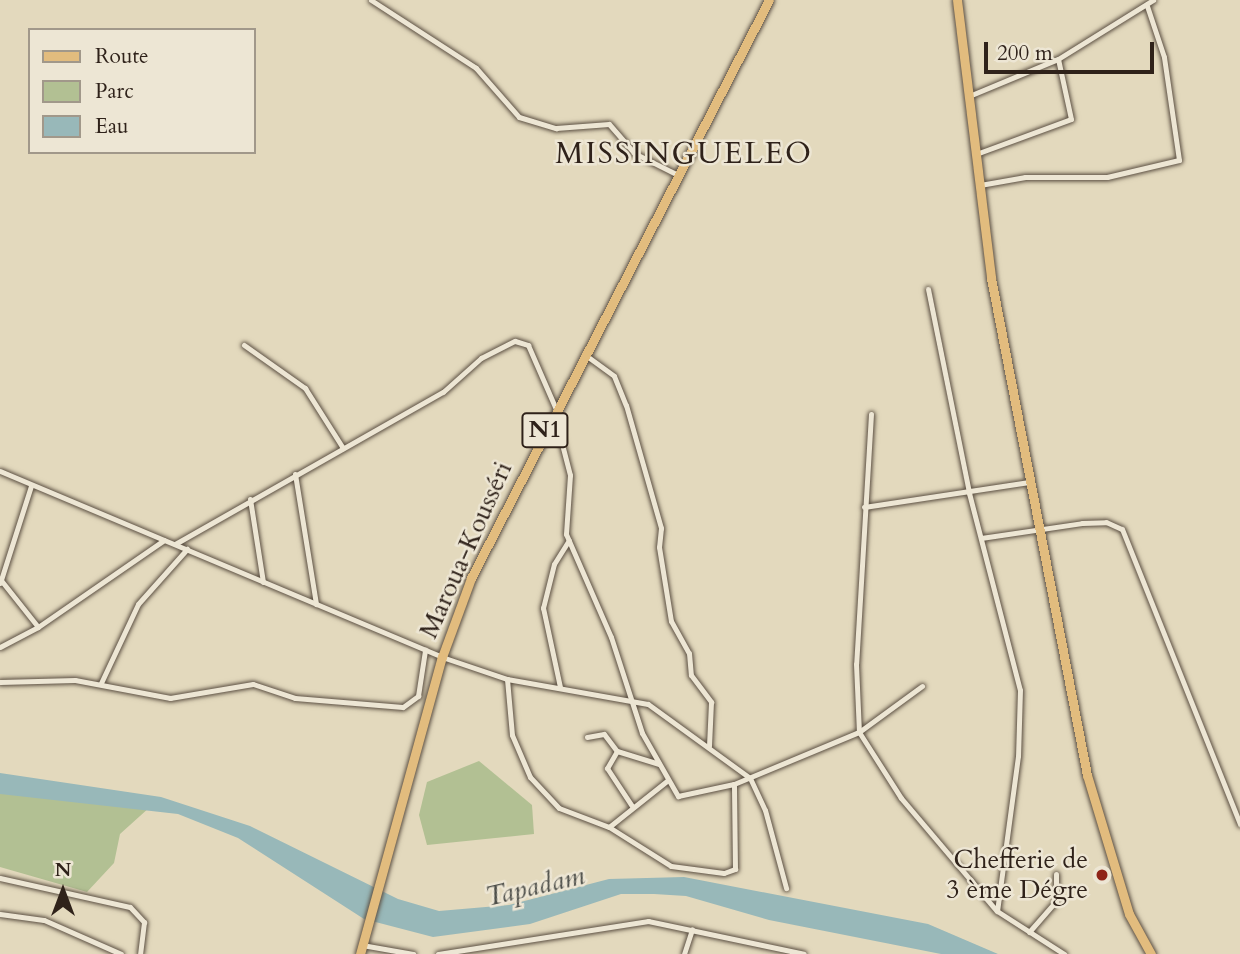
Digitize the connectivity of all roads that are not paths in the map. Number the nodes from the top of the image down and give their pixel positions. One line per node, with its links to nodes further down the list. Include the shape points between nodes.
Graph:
1 (371, 0): 9 (street, via 476,68 519,117 556,128 609,124 634,153)
2 (769, 0): 9 (main road, Maroua-Kousséri / N1)
3 (957, 0): 7 (main road)
4 (1153, 0): 5 (street)
5 (1147, 6): 6 (street); 10 (street, via 1164,57 1179,160 1107,177 1026,177)
6 (1058, 59): 7 (street); 8 (street, via 1072,119)
7 (969, 96): 8 (main road)
8 (976, 154): 10 (main road)
9 (678, 175): 13 (main road, Maroua-Kousséri / N1)
10 (980, 186): 19 (main road)
11 (928, 289): 21 (street)
12 (244, 345): 16 (street, via 305,388)
13 (584, 354): 14 (main road, Maroua-Kousséri / N1); 45 (street, via 614,376 626,405 661,528 660,555 671,621 689,653 691,675 714,712)
14 (555, 411): 16 (street, via 527,345 516,341 481,358 443,392); 27 (street, via 570,475); 36 (main road, Maroua-Kousséri / N1, via 505,504)
15 (871, 414): 23 (street)
16 (343, 448): 18 (street)
17 (0, 471): 20 (street)
18 (295, 474): 22 (street); 32 (street)
19 (1029, 482): 21 (street); 24 (main road)
20 (31, 486): 26 (street); 30 (street)
21 (969, 494): 23 (street); 25 (street)
22 (250, 499): 28 (street); 31 (street)
23 (864, 507): 43 (street, via 856,664)
24 (1038, 528): 25 (street); 52 (street, via 1107,522 1122,529); 69 (main road, via 1101,834 1130,919)
25 (981, 538): 57 (street, via 1020,690 1017,756)
26 (164, 540): 28 (street); 33 (street)
27 (569, 540): 41 (street, via 554,564 543,608); 42 (street)
28 (175, 544): 29 (street)
29 (187, 550): 31 (street); 39 (street, via 138,604)
30 (0, 580): 33 (street)
31 (263, 582): 32 (street)
32 (316, 604): 35 (street)
33 (38, 627): 34 (street)
34 (0, 646)
35 (425, 650): 36 (street); 39 (street, via 418,696 403,707 304,699 253,684 170,698)
36 (442, 657): 37 (street); 61 (main road, Maroua-Kousséri / N1)
37 (507, 679): 41 (street); 53 (street, via 512,735 530,777 559,808)
38 (0, 682): 39 (street)
39 (101, 683)
40 (922, 686): 43 (street)
41 (560, 687): 42 (street)
42 (632, 697): 45 (street, via 682,724); 47 (street, via 642,733)
43 (859, 732): 48 (street); 57 (street, via 901,798)
44 (587, 737): 46 (street, via 604,734)
45 (709, 746): 48 (street)
46 (617, 751): 47 (street); 51 (street, via 607,768)
47 (659, 764): 49 (street)
48 (750, 778): 50 (street); 56 (street, via 765,810)
49 (668, 780): 50 (street, via 682,798); 51 (street)
50 (734, 784): 53 (street, via 732,871 671,866)
51 (632, 806): 53 (street)
52 (1240, 824)
53 (609, 827)
54 (1056, 874): 60 (street, via 1056,901)
55 (0, 878): 63 (street, via 130,907 144,922)
56 (786, 888)
57 (997, 911): 60 (street)
58 (0, 914): 62 (street, via 44,920)
59 (692, 929): 65 (street, via 629,922); 66 (street); 67 (street)
60 (1029, 932): 68 (street)
61 (361, 949): 64 (street)
62 (121, 954)
63 (140, 954)
64 (413, 954)
65 (438, 954)
66 (684, 954)
67 (804, 954)
68 (1065, 954)
69 (1151, 954)

